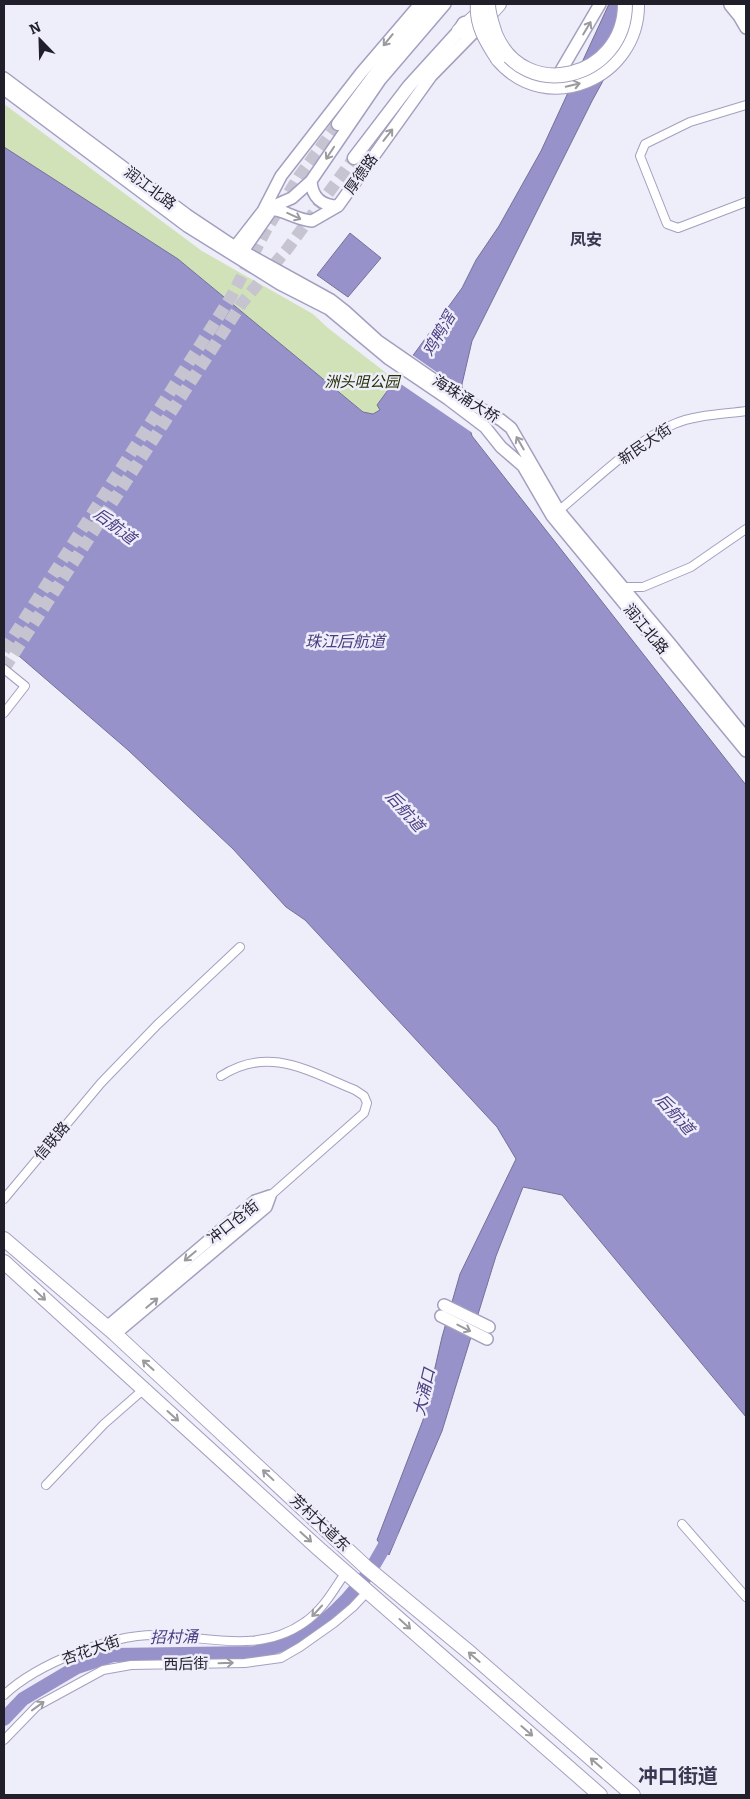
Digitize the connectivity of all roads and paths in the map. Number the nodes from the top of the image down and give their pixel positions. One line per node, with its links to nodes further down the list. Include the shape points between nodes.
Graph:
1 (420, 4): 24 (main road, one-way to 24, via 361,73 281,176)
2 (434, 4): 19 (main road, via 384,62)
3 (445, 4): 21 (main road, one-way to 21, via 380,80)
4 (478, 4): 9 (highway, one-way to 9, bridge, via 486,40 505,67 528,82 556,87 592,78 615,62 628,46 636,21); 15 (main road)
5 (489, 4): 8 (highway, bridge, via 491,24 508,54 527,68 554,75 582,70 606,55 621,31); 15 (highway)
6 (499, 4): 14 (highway)
7 (600, 4): 14 (main road, one-way to 7, via 526,72 555,81)
8 (625, 4)
9 (637, 4)
10 (732, 4): 11 (highway); 12 (main road); 13 (main road)
11 (746, 10)
12 (746, 16)
13 (746, 28)
14 (476, 30): 23 (main road, 厚德路, one-way to 14, via 431,76)
15 (459, 31): 20 (main road, via 409,86)
16 (4, 78): 25 (main road, 润江北路)
17 (4, 89): 25 (main road, 润江北路, via 187,226)
18 (746, 105): 22 (street, via 683,126 645,144 640,156 667,224 678,228)
19 (338, 124)
20 (354, 158)
21 (311, 181): 23 (main road, 厚德路, via 312,191 319,201 328,206); 24 (main road, via 292,198)
22 (746, 202)
23 (338, 206): 25 (main road, one-way to 23, via 272,209 312,221)
24 (263, 211): 25 (main road)
25 (237, 251): 26 (main road, 润江北路)
26 (302, 289): 28 (main road, 海珠涌大桥, via 381,353 479,422 523,466); 28 (main road, 海珠涌大桥, one-way to 26, via 511,428 459,398 378,341 338,306)
27 (746, 411): 28 (street, 新民大街, via 675,423 638,445)
28 (552, 509): 30 (main road, 润江北路); 34 (main road, 润江北路)
29 (746, 529): 30 (street, via 691,567 643,587)
30 (623, 587): 33 (main road, 润江北路)
31 (4, 669): 32 (street, via 25,686)
32 (4, 713)
33 (746, 738)
34 (746, 751)
35 (240, 947): 38 (street, 信联路, via 101,1083)
36 (221, 1076): 37 (street, via 236,1067 262,1060 290,1064 355,1090 364,1096 368,1104 364,1113)
37 (270, 1196): 42 (main road, 冲口仓街, via 266,1207)
38 (4, 1200)
39 (6, 1240): 42 (highway, 芳村大道东)
40 (4, 1262): 44 (highway, 芳村大道东, one-way to 44)
41 (490, 1327): 43 (main road, one-way to 43, via 442,1311)
42 (111, 1331): 52 (highway, 芳村大道东, one-way to 42, via 371,1571)
43 (487, 1339)
44 (144, 1389): 45 (street, via 104,1424); 47 (highway, 芳村大道东, one-way to 47)
45 (46, 1485)
46 (682, 1524): 48 (street)
47 (358, 1583): 49 (street, 杏花大街, one-way to 49, via 324,1604 296,1628 279,1635 241,1642 136,1636 94,1647 42,1668); 50 (street, 西后街, one-way to 47, via 37,1706 103,1670 131,1665 281,1658 353,1607); 51 (highway, 芳村大道东, one-way to 51)
48 (746, 1597)
49 (4, 1695)
50 (4, 1740)
51 (600, 1795)
52 (633, 1795)

